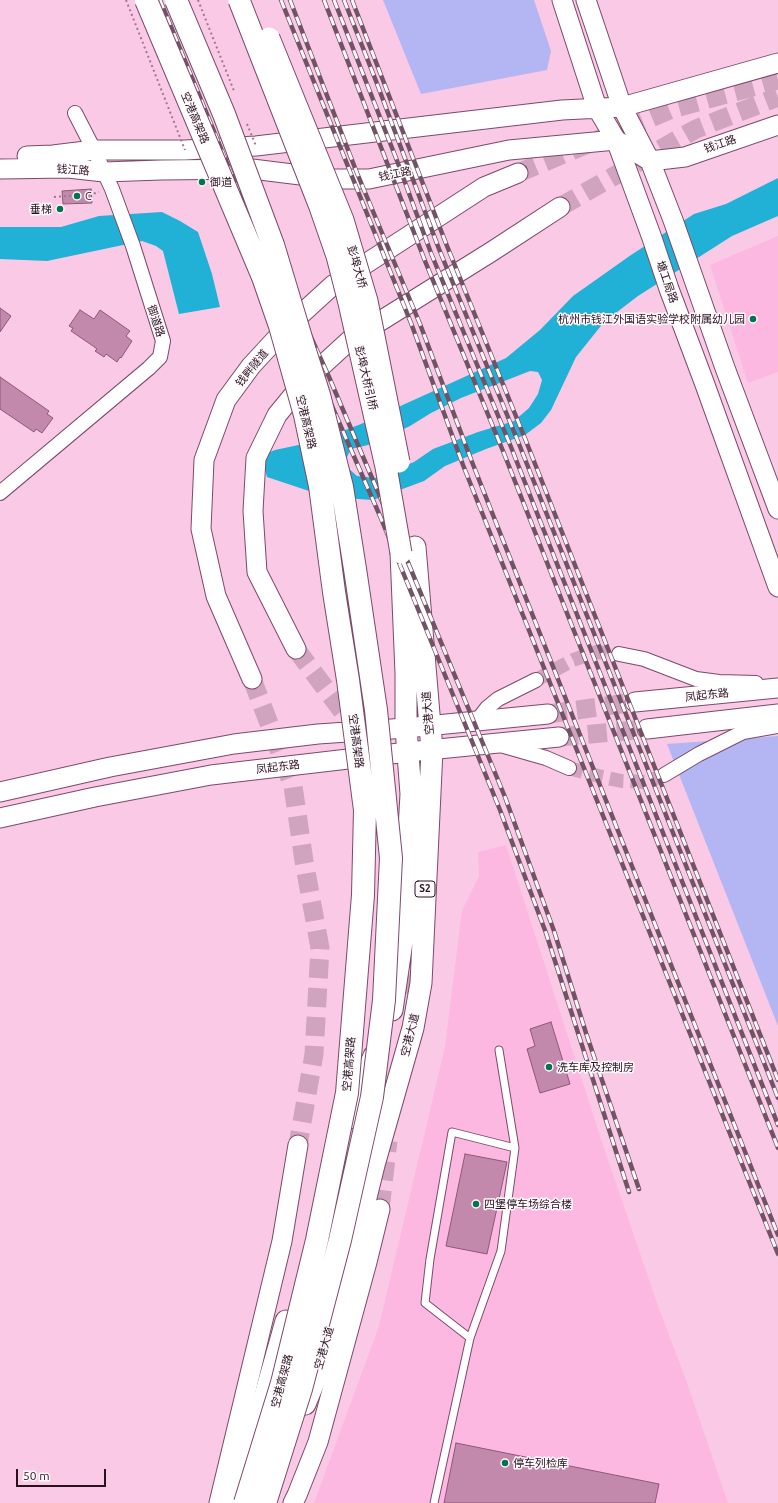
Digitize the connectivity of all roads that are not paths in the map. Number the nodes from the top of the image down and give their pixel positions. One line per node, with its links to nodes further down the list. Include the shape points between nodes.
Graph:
1 (146, 0): 53 (highway, 空港高架路, bridge, via 262,277 280,326 306,415 320,486 365,810 363,895 347,1093 317,1240 286,1368)
2 (176, 0): 54 (highway, 空港高架路, bridge, via 224,114 273,245 321,403 342,487 355,569 376,710 391,858 384,1000 372,1097 340,1240 301,1389)
3 (239, 0): 22 (main road, 彭埠大桥引桥, bridge, via 337,256)
4 (254, 0): 22 (main road, 彭埠大桥, bridge, via 343,220 370,316 392,420)
5 (562, 0): 9 (main road, 塘工局路)
6 (586, 0): 8 (main road)
7 (778, 63): 8 (main road, 钱江路)
8 (622, 107): 9 (main road, 钱江路); 15 (main road)
9 (597, 108): 12 (main road, 塘工局路); 13 (main road, 钱江路, via 256,146 185,150)
10 (75, 113): 13 (street, 御道路)
11 (778, 125): 15 (main road, 钱江路, via 685,157)
12 (616, 140): 15 (main road); 17 (main road, 钱江路, via 509,150 369,179 333,179 252,169); 23 (main road, 塘工局路)
13 (94, 150): 14 (main road, 钱江路); 17 (street, 御道路)
14 (0, 157)
15 (650, 161): 21 (main road)
16 (0, 169): 17 (main road, 钱江路, via 68,168)
17 (104, 172): 20 (street, 御道路, via 132,246 163,341 160,357)
18 (518, 174): 26 (main road, 钱畔隧道, via 484,187 333,285 287,327 251,366 226,400 204,460 201,529 216,596)
19 (560, 207): 24 (main road, via 350,340 304,382 277,415 256,458 253,511 257,572)
20 (0, 493)
21 (778, 509)
22 (408, 550): 34 (main road, 空港大道); 36 (main road, 空港大道)
23 (778, 588)
24 (296, 649)
25 (619, 654): 28 (street, via 644,660 696,679)
26 (252, 679)
27 (536, 680): 33 (street, via 498,699)
28 (778, 684)
29 (778, 688): 30 (main road, 凤起东路)
30 (635, 702)
31 (548, 714): 33 (main road)
32 (778, 714): 37 (main road)
33 (477, 721): 34 (main road)
34 (429, 726): 36 (main road); 40 (main road, 空港大道)
35 (778, 726): 43 (street, via 743,732 699,754)
36 (406, 728): 41 (main road, 空港大道); 44 (main road, via 318,734 234,744 110,767)
37 (648, 729)
38 (559, 737): 39 (main road, 凤起东路)
39 (490, 743): 40 (main road, 凤起东路); 42 (street, via 515,748)
40 (432, 750): 41 (main road, 凤起东路); 54 (main road, 空港大道 / S2, via 421,983 413,1028 318,1370)
41 (408, 752): 45 (main road, 凤起东路, via 211,775); 52 (main road, 空港大道, via 411,794 404,935 392,1010 323,1181 274,1367)
42 (569, 768)
43 (664, 776)
44 (0, 792)
45 (0, 818)
46 (499, 1050): 48 (lane)
47 (298, 1145): 51 (main road, via 282,1241)
48 (515, 1148): 50 (lane, via 501,1251); 50 (lane, via 452,1132 430,1258 425,1303)
49 (380, 1209): 55 (main road, via 318,1442)
50 (470, 1338): 56 (lane)
51 (220, 1503)
52 (233, 1503)
53 (245, 1503)
54 (265, 1503)
55 (293, 1503)
56 (434, 1503)

